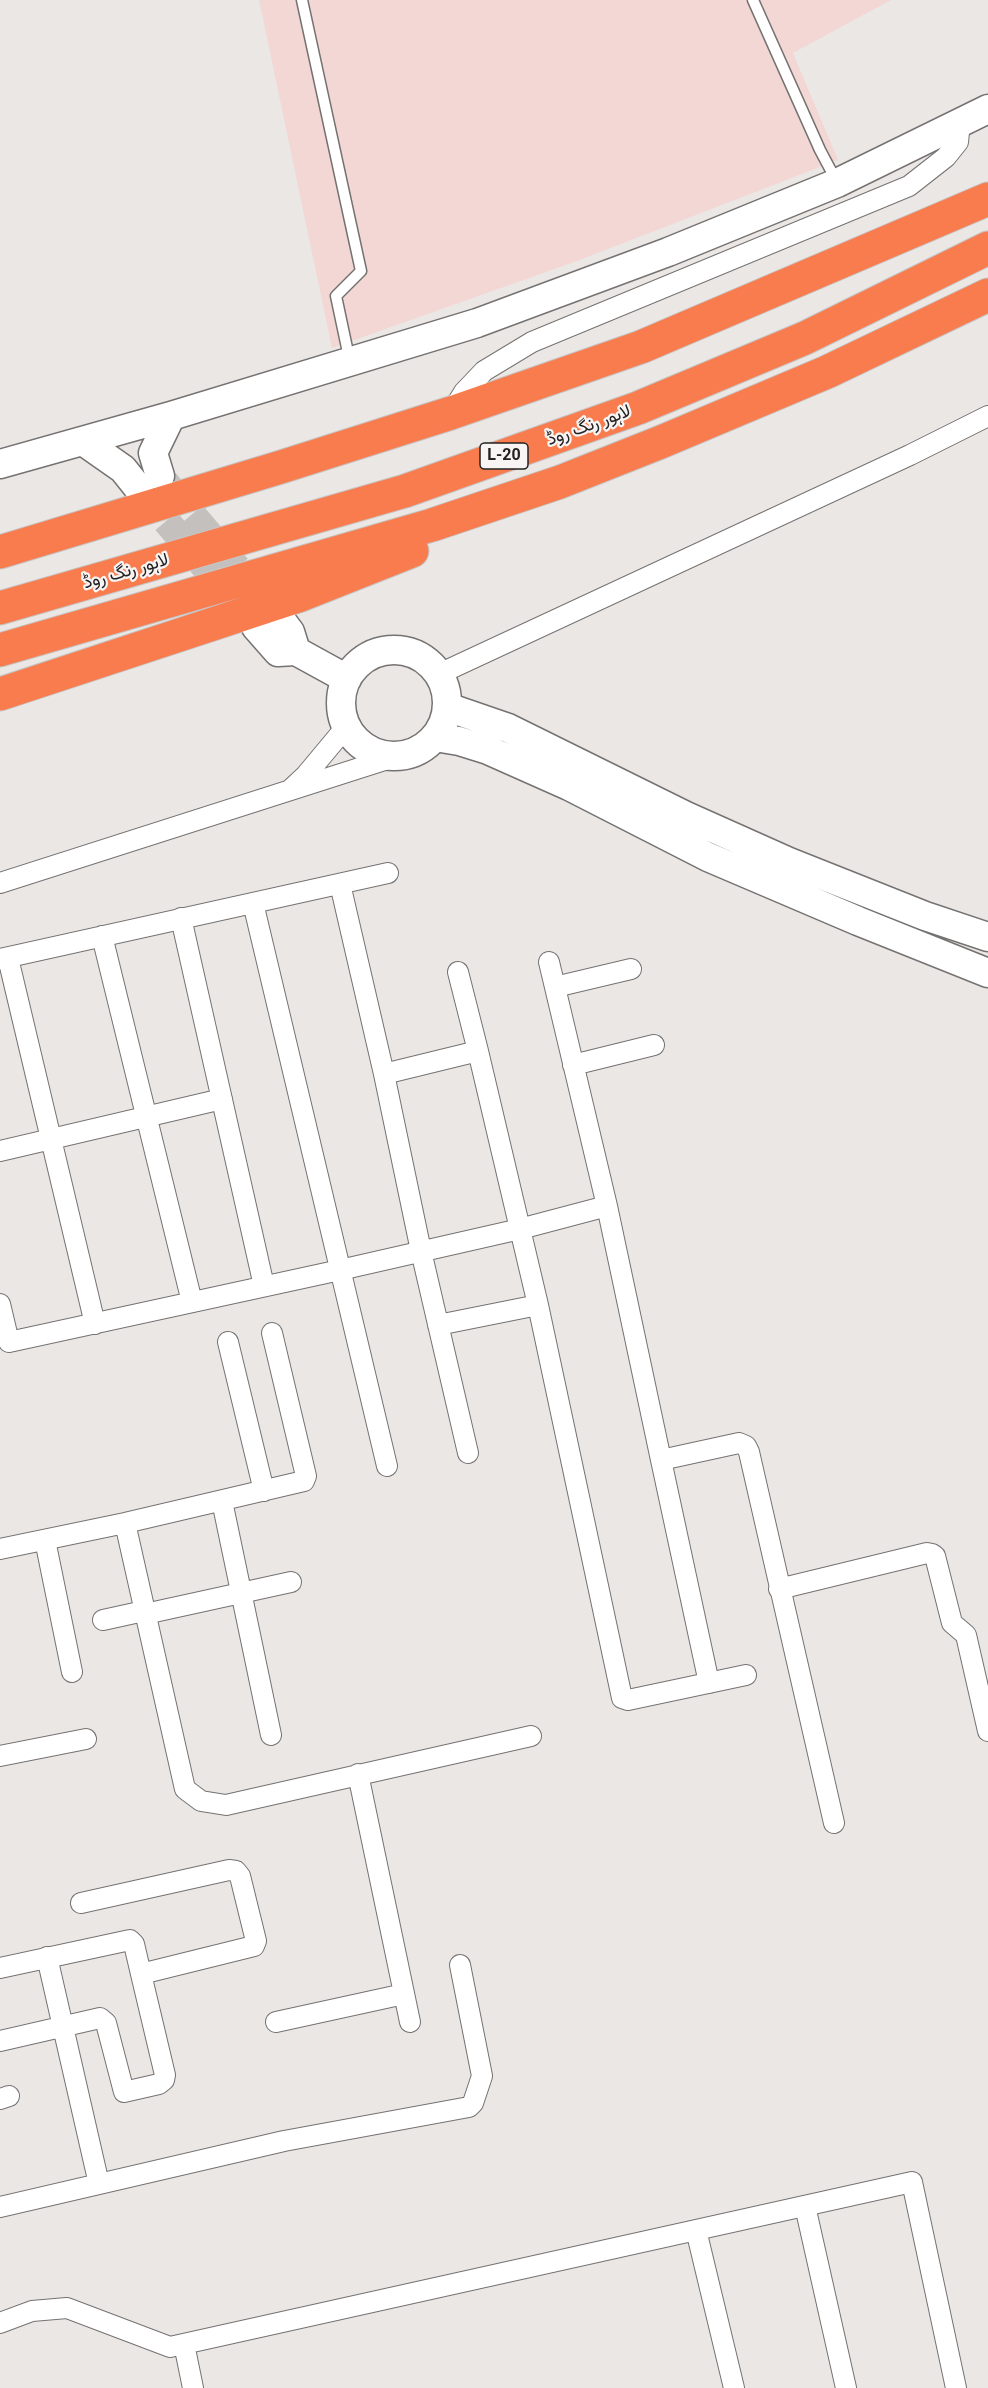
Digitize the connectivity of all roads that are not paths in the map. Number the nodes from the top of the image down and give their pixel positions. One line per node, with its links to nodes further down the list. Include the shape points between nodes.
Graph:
1 (302, 0): 9 (lane, via 361,271 336,296)
2 (753, 0): 5 (lane)
3 (988, 109): 4 (street)
4 (960, 122): 5 (street); 10 (street, via 958,142 946,157 909,186 532,342 484,372 464,392)
5 (837, 183): 9 (street, via 500,315)
6 (988, 199): 10 (highway, via 641,347)
7 (988, 248): 17 (highway, لاہور رنگ روڈ / L-20, via 806,338 638,408 405,491)
8 (988, 295): 15 (highway, L-20, via 827,372)
9 (350, 362): 11 (street)
10 (451, 413): 16 (highway)
11 (171, 416): 13 (street); 13 (street, via 144,472)
12 (988, 416): 21 (street)
13 (82, 441): 14 (street)
14 (0, 464)
15 (560, 482): 19 (highway, via 471,527 301,595); 20 (highway, L-20, via 400,535)
16 (0, 552)
17 (0, 608)
18 (267, 622): 22 (street, via 290,632 296,651)
19 (157, 641): 23 (highway); 25 (highway)
20 (0, 650)
21 (439, 674): 22 (street, via 428,662 398,650 366,658); 24 (street)
22 (347, 679): 26 (street, via 341,703)
23 (0, 694)
24 (447, 706): 27 (street, via 444,723); 36 (street, via 508,728 789,862)
25 (0, 715)
26 (346, 727): 28 (street, via 367,749); 29 (street)
27 (435, 737): 28 (street, via 423,748); 41 (street, via 488,750 569,786 708,857)
28 (397, 756): 29 (street)
29 (287, 792): 31 (street)
30 (388, 873): 32 (street)
31 (0, 883)
32 (340, 884): 33 (street); 46 (street)
33 (253, 903): 34 (street); 54 (street)
34 (181, 918): 35 (street); 47 (street)
35 (102, 936): 37 (street); 48 (street)
36 (988, 937)
37 (4, 958): 49 (street)
38 (549, 962): 42 (street)
39 (632, 969): 42 (street)
40 (459, 972): 44 (street)
41 (988, 973)
42 (555, 987): 45 (street)
43 (654, 1045): 45 (street)
44 (478, 1051): 46 (street); 52 (street)
45 (573, 1065): 51 (street)
46 (384, 1074): 53 (street)
47 (222, 1099): 48 (street); 55 (street)
48 (147, 1118): 49 (street); 56 (street)
49 (52, 1139): 50 (street); 59 (street)
50 (0, 1151)
51 (607, 1206): 52 (street); 65 (street)
52 (520, 1229): 53 (street); 58 (street)
53 (421, 1251): 54 (street); 60 (street)
54 (340, 1270): 55 (street); 66 (street)
55 (264, 1286): 56 (street)
56 (192, 1302): 59 (street)
57 (0, 1304): 63 (street)
58 (538, 1305): 60 (street); 79 (street, via 622,1698)
59 (96, 1324): 63 (street)
60 (438, 1325): 64 (street)
61 (272, 1333): 67 (street, via 306,1476 304,1481)
62 (228, 1342): 67 (street)
63 (4, 1343)
64 (468, 1453)
65 (661, 1461): 73 (street, via 740,1443 746,1446); 79 (street)
66 (387, 1466)
67 (264, 1491): 68 (street)
68 (222, 1501): 69 (street); 74 (street)
69 (125, 1523): 70 (street); 75 (street)
70 (45, 1540): 71 (street); 77 (street)
71 (0, 1550)
72 (291, 1582): 74 (street)
73 (779, 1588): 80 (street, via 927,1553 935,1556 952,1623 966,1635); 86 (street)
74 (241, 1594): 75 (street); 81 (street)
75 (144, 1612): 76 (street); 85 (street, via 185,1789 201,1801 226,1804)
76 (103, 1620)
77 (72, 1672)
78 (746, 1675): 79 (street)
79 (709, 1683)
80 (988, 1731)
81 (271, 1735)
82 (531, 1736): 85 (street)
83 (86, 1739): 84 (street)
84 (0, 1756)
85 (358, 1774): 92 (street)
86 (834, 1823)
87 (81, 1903): 91 (street, via 229,1870 240,1875 254,1946)
88 (47, 1957): 90 (street); 91 (street, via 130,1940); 95 (street)
89 (460, 1965): 97 (street, via 482,2076 469,2107 284,2141)
90 (0, 1968)
91 (141, 1974): 95 (street, via 165,2075 162,2083 124,2092 103,2019)
92 (404, 1994): 93 (street); 94 (street)
93 (276, 2022)
94 (410, 2022)
95 (63, 2026): 96 (street); 97 (street)
96 (0, 2041)
97 (99, 2184): 99 (street)
98 (806, 2206): 100 (street); 105 (street); 106 (street, via 912,2182)
99 (0, 2207)
100 (696, 2230): 102 (street); 104 (street)
101 (0, 2323): 102 (street, via 32,2311 68,2308 170,2347)
102 (184, 2344): 103 (street)
103 (193, 2388)
104 (734, 2388)
105 (846, 2388)
106 (956, 2388)

